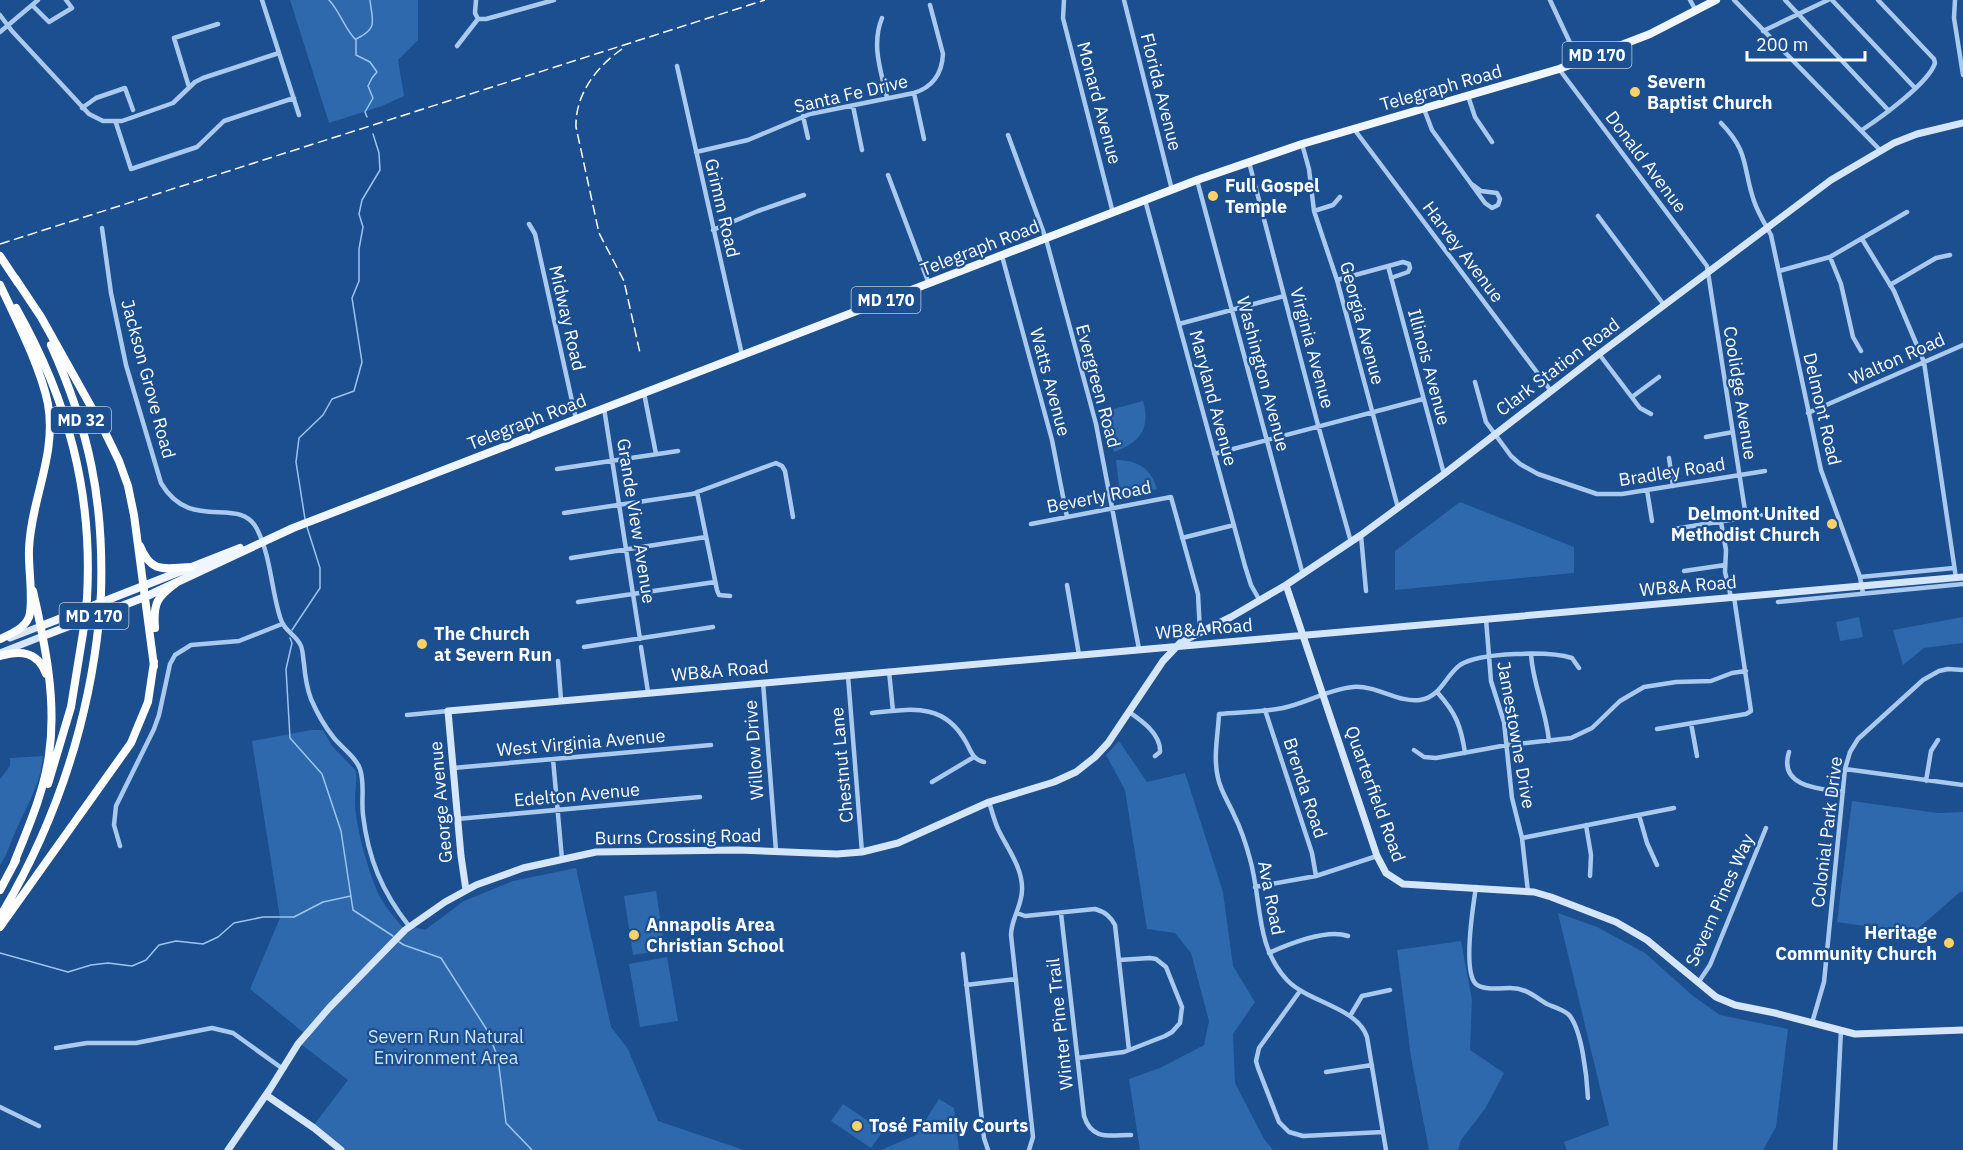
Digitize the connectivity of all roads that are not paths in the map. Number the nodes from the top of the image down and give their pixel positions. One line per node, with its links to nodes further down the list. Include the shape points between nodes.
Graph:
1 (38, 0): 16 (street)
2 (66, 0): 16 (street, via 72,8 49,22)
3 (262, 0): 28 (street)
4 (476, 0): 22 (street)
5 (554, 0): 22 (street)
6 (1064, 0): 69 (street, Monard Avenue, via 1063,18)
7 (1124, 0): 63 (street, Florida Avenue)
8 (1550, 0): 29 (street)
9 (1690, 0): 18 (street)
10 (1716, 0): 18 (main road, Telegraph Road / MD 170)
11 (1734, 0): 25 (street)
12 (1785, 0): 20 (street)
13 (1830, 0): 20 (street); 34 (street)
14 (1878, 0): 34 (street, via 1934,59 1931,71)
15 (1955, 0): 32 (street, via 1953,18)
16 (32, 5): 24 (street)
17 (930, 5): 35 (street, Santa Fe Drive, via 943,62 932,83)
18 (1696, 11): 29 (main road, Telegraph Road / MD 170)
19 (0, 15): 24 (street)
20 (1797, 15): 25 (street); 43 (street)
21 (882, 18): 38 (street, via 876,40)
22 (478, 19): 27 (street)
23 (218, 24): 33 (street, via 174,38)
24 (8, 26): 26 (street); 40 (street)
25 (1763, 31): 50 (street)
26 (0, 32)
27 (457, 46)
28 (279, 53): 33 (street, via 204,78); 37 (street)
29 (1579, 62): 31 (main road, Telegraph Road / MD 170)
30 (677, 66): 58 (street, Grimm Road)
31 (1559, 69): 36 (main road, Telegraph Road / MD 170); 83 (street, Donald Avenue, via 1707,266)
32 (1963, 75)
33 (189, 87): 46 (street, via 167,106)
34 (1915, 88): 43 (street)
35 (914, 93): 38 (street, Santa Fe Drive); 53 (street)
36 (1468, 96): 41 (main road, Telegraph Road / MD 170); 54 (street, via 1475,117)
37 (294, 98): 44 (street); 46 (street, via 224,120 197,147 131,169)
38 (887, 98): 39 (street, Santa Fe Drive)
39 (852, 106): 45 (street, Santa Fe Drive); 56 (street)
40 (82, 108): 42 (street, via 96,98 125,88); 46 (street, via 99,120)
41 (1424, 109): 49 (main road, Telegraph Road / MD 170); 62 (street, via 1432,130)
42 (133, 110)
43 (1889, 111): 50 (street)
44 (299, 115)
45 (803, 116): 52 (street); 58 (street, Santa Fe Drive, via 748,140)
46 (116, 123)
47 (1721, 123): 72 (street, Delmont Road, via 1743,153 1753,199)
48 (1963, 123): 57 (street, Clark Station Road, via 1917,134)
49 (1353, 129): 55 (main road, Telegraph Road / MD 170); 101 (street, Harvey Avenue)
50 (1862, 130): 57 (street)
51 (1008, 135): 75 (street, Evergreen Road)
52 (808, 138)
53 (924, 139)
54 (1491, 142)
55 (1302, 144): 59 (main road, Telegraph Road / MD 170); 67 (street, Georgia Avenue, via 1310,169)
56 (862, 150)
57 (1880, 150): 72 (street, Clark Station Road)
58 (696, 152): 74 (street, Grimm Road)
59 (1249, 161): 61 (main road, Telegraph Road / MD 170); 90 (street, Virginia Avenue)
60 (888, 175): 88 (street)
61 (1197, 180): 63 (main road, Telegraph Road / MD 170); 92 (street, Washington Avenue)
62 (1473, 185): 62 (street, via 1481,191 1497,193 1498,205 1487,206)
63 (1172, 190): 66 (main road, Telegraph Road / MD 170)
64 (804, 195): 74 (street)
65 (1340, 197): 67 (street, via 1333,205)
66 (1145, 200): 69 (main road, Telegraph Road / MD 170); 93 (street, Maryland Avenue)
67 (1314, 211): 86 (street, Georgia Avenue)
68 (1907, 212): 76 (street)
69 (1113, 213): 75 (main road, Telegraph Road / MD 170)
70 (1598, 216): 91 (street)
71 (529, 224): 109 (street, Midway Road, via 535,234)
72 (1767, 227): 82 (street, Delmont Road); 83 (street, Clark Station Road)
73 (102, 228): 144 (street, Jackson Grove Road, via 126,364 161,483 175,501 191,510 246,517 257,529)
74 (713, 230): 97 (street, Grimm Road)
75 (1046, 239): 78 (main road, Telegraph Road / MD 170); 128 (street, Evergreen Road, via 1096,424)
76 (1862, 239): 79 (street); 89 (street)
77 (1950, 255): 89 (street, via 1935,258)
78 (1002, 256): 88 (main road, Telegraph Road / MD 170); 133 (street, Watts Avenue, via 1052,440)
79 (1830, 257): 82 (street); 95 (street, via 1841,284 1855,343)
80 (3, 260): 84 (highway, MD 32)
81 (1388, 266): 85 (street, Illinois Avenue); 85 (street, via 1405,262 1410,266 1406,273); 86 (street)
82 (1779, 271): 107 (street, Delmont Road)
83 (1707, 273): 91 (street, Clark Station Road); 111 (street, Coolidge Avenue)
84 (15, 278): 140 (highway, via 110,441 128,486); 252 (highway, MD 32, bridge, via 61,367 88,445 101,526 101,593 90,685 70,764 39,844)
85 (1391, 278): 104 (street, Illinois Avenue)
86 (1337, 280): 106 (street, Georgia Avenue)
87 (0, 283): 149 (highway, via 42,383 50,417 48,454 32,525); 241 (highway, MD 32, bridge, via 42,358 58,397 75,449 87,529 87,598 76,682 45,794)
88 (929, 284): 97 (main road, Telegraph Road / MD 170)
89 (1890, 285): 98 (street)
90 (1284, 296): 92 (street); 110 (street, Virginia Avenue)
91 (1664, 305): 96 (street, Clark Station Road)
92 (1232, 310): 93 (street); 114 (street, Washington Avenue)
93 (1179, 324): 117 (street, Maryland Avenue)
94 (1963, 345): 98 (street, Walton Road)
95 (1862, 351)
96 (1599, 354): 101 (street, Clark Station Road); 103 (street)
97 (742, 355): 102 (main road, Telegraph Road / MD 170)
98 (1924, 362): 107 (street, Walton Road); 151 (street)
99 (1659, 377): 103 (street)
100 (1475, 381): 112 (street, Bradley Road, via 1486,422)
101 (1551, 391): 112 (street, Clark Station Road)
102 (645, 393): 105 (main road, Telegraph Road / MD 170); 116 (street)
103 (1632, 397): 108 (street)
104 (1423, 399): 106 (street); 122 (street, Illinois Avenue)
105 (604, 408): 109 (main road, Telegraph Road / MD 170); 119 (street, Grande View Avenue)
106 (1372, 412): 110 (street); 129 (street, Georgia Avenue)
107 (1808, 412): 154 (street, Delmont Road, via 1821,470)
108 (1651, 414)
109 (576, 419): 144 (main road, Telegraph Road / MD 170)
110 (1318, 425): 114 (street); 145 (street, Virginia Avenue)
111 (1732, 432): 113 (street); 123 (street, Coolidge Avenue)
112 (1495, 435): 122 (street, Clark Station Road); 125 (street, Bradley Road, via 1520,464 1538,474 1597,494)
113 (1706, 437)
114 (1266, 439): 117 (street); 153 (street, Washington Avenue)
115 (678, 451): 116 (street)
116 (656, 454): 119 (street)
117 (1214, 454): 138 (street, Maryland Avenue)
118 (1668, 458): 124 (street)
119 (613, 461): 120 (street); 127 (street, Grande View Avenue)
120 (557, 469)
121 (1765, 471): 123 (street, Bradley Road)
122 (1444, 474): 129 (street, Clark Station Road)
123 (1739, 475): 124 (street, Bradley Road); 134 (street, Coolidge Avenue)
124 (1673, 486): 125 (street, Bradley Road)
125 (1647, 490): 135 (street)
126 (697, 492): 127 (street); 132 (street, via 777,463 786,473); 142 (street)
127 (620, 505): 130 (street); 146 (street, Grande View Avenue)
128 (1113, 508): 133 (street, Beverly Road); 143 (street, Beverly Road, via 1172,497); 183 (street, Evergreen Road)
129 (1398, 508): 141 (street, Clark Station Road)
130 (564, 513)
131 (1761, 515): 134 (street)
132 (793, 517)
133 (1067, 517): 137 (street, Beverly Road)
134 (1746, 518): 136 (street)
135 (1652, 521)
136 (1721, 522): 139 (street); 148 (street)
137 (1031, 524)
138 (1233, 525): 143 (street); 168 (street, Maryland Avenue, via 1248,577)
139 (1674, 529)
140 (136, 534): 150 (highway, via 153,565 166,569); 161 (highway)
141 (1361, 535): 145 (street, Clark Station Road); 163 (street)
142 (706, 537): 146 (street); 156 (street)
143 (1182, 538): 175 (street, via 1199,602)
144 (261, 542): 150 (main road, Telegraph Road / MD 170); 157 (main road, Telegraph Road / MD 170); 172 (street)
145 (1351, 542): 153 (street, Clark Station Road)
146 (627, 550): 147 (street); 164 (street, Grande View Avenue)
147 (571, 558)
148 (1725, 565): 152 (street); 167 (street)
149 (29, 567): 173 (highway); 179 (highway, via 29,617)
150 (191, 567): 161 (main road, Telegraph Road / MD 170)
151 (1954, 568): 154 (street); 155 (street)
152 (1684, 571)
153 (1302, 575): 160 (street, Clark Station Road)
154 (1860, 577): 162 (street, Delmont Road)
155 (1960, 578): 162 (street, WB&A Road)
156 (715, 582): 164 (street); 165 (street, via 719,595)
157 (176, 583): 166 (main road, Telegraph Road / MD 170); 189 (highway, via 160,596 155,607)
158 (1963, 584): 162 (street)
159 (1067, 585): 186 (street)
160 (1286, 585): 168 (street, Clark Station Road); 176 (street, Quarterfield Road)
161 (144, 586): 166 (highway); 173 (main road, Telegraph Road / MD 170)
162 (1862, 589): 167 (street, WB&A Road); 170 (street)
163 (1366, 591)
164 (633, 594): 169 (street); 178 (street, Grande View Avenue)
165 (730, 596)
166 (145, 597): 177 (main road, Telegraph Road / MD 170); 189 (highway)
167 (1733, 597): 171 (street, WB&A Road); 193 (street)
168 (1260, 601): 175 (street, Clark Station Road)
169 (578, 602)
170 (1778, 602)
171 (1486, 619): 176 (street, WB&A Road); 187 (street, Jamestowne Drive)
172 (282, 624): 236 (street, via 239,641 191,645 175,655 159,715 116,806 114,825); 253 (street, via 301,645 308,690 319,716 358,765 363,782 363,817 375,868 386,894)
173 (41, 626): 177 (highway); 179 (street, Telegraph Road / MD 170)
174 (713, 627): 178 (street)
175 (1200, 632): 180 (street, Clark Station Road)
176 (1303, 635): 180 (street, WB&A Road); 199 (street, Quarterfield Road)
177 (43, 636): 184 (street, Telegraph Road / MD 170); 196 (highway)
178 (640, 639): 181 (street)
179 (0, 640)
180 (1175, 646): 183 (street, WB&A Road); 204 (street, Burns Crossing Road)
181 (584, 647)
182 (641, 647): 197 (street)
183 (1139, 650): 186 (street, WB&A Road)
184 (0, 654): 196 (highway, via 22,652 34,657 44,669)
185 (1531, 654): 187 (street); 190 (street, via 1563,655 1572,658); 210 (street)
186 (1079, 655): 192 (street, WB&A Road)
187 (1489, 657): 198 (street, via 1462,664); 212 (street, Jamestowne Drive)
188 (558, 661): 200 (street)
189 (154, 666): 254 (highway, via 143,717 123,756)
190 (1579, 668)
191 (1963, 670): 222 (street, Colonial Park Drive, via 1943,669 1923,681 1861,735)
192 (889, 671): 194 (street, WB&A Road); 203 (street)
193 (1746, 671): 207 (street, via 1750,713); 210 (street, via 1711,681 1644,687 1620,701 1584,733)
194 (848, 675): 195 (street, WB&A Road); 238 (street, Chestnut Lane)
195 (763, 682): 197 (street, WB&A Road); 237 (street, Willow Drive)
196 (50, 690): 241 (highway, via 52,725 46,774)
197 (648, 692): 200 (street, WB&A Road)
198 (1437, 692): 199 (street, via 1417,700 1361,687); 215 (street, via 1458,720)
199 (1323, 695): 201 (street); 239 (street, Quarterfield Road)
200 (561, 700): 202 (street, WB&A Road)
201 (1264, 710): 243 (street, Brenda Road, via 1312,853); 245 (street, Ava Road, via 1219,714 1216,757 1222,792 1238,822)
202 (448, 711): 206 (street); 221 (street, George Avenue)
203 (893, 711): 205 (street); 218 (street, via 919,709 944,717 964,739)
204 (1129, 712): 216 (street, via 1147,725 1159,742 1160,752); 228 (street, Burns Crossing Road, via 1102,750 1076,772)
205 (872, 713)
206 (406, 715)
207 (1691, 723): 208 (street); 217 (street)
208 (1657, 729)
209 (1938, 740): 223 (street, via 1931,751)
210 (1549, 741): 212 (street)
211 (711, 745): 219 (street, West Virginia Avenue)
212 (1507, 746): 215 (street); 235 (street, Jamestowne Drive, via 1512,798)
213 (1414, 750): 215 (street, via 1430,758)
214 (1789, 752): 226 (street, via 1788,769 1800,783)
215 (1465, 753)
216 (1155, 756)
217 (1697, 756)
218 (974, 758): 220 (street); 224 (street)
219 (553, 759): 221 (street, West Virginia Avenue); 230 (street)
220 (984, 762)
221 (453, 768): 232 (street, George Avenue)
222 (1845, 769): 223 (street); 226 (street, Colonial Park Drive)
223 (1926, 781): 225 (street)
224 (932, 782)
225 (1963, 785)
226 (1843, 792): 265 (street, Colonial Park Drive, via 1824,982)
227 (700, 797): 230 (street, Edelton Avenue)
228 (989, 802): 238 (street, Burns Crossing Road, via 898,843); 251 (street, via 1020,875 1022,897)
229 (1674, 808): 231 (street)
230 (558, 810): 232 (street, Edelton Avenue); 240 (street)
231 (1639, 815): 233 (street); 242 (street)
232 (457, 819): 248 (street, George Avenue)
233 (1586, 825): 235 (street); 244 (street)
234 (1766, 828): 260 (street, Severn Pines Way, via 1710,964)
235 (1522, 838): 249 (street, Jamestowne Drive)
236 (120, 846)
237 (776, 851): 238 (street, Burns Crossing Road); 240 (street, Burns Crossing Road, via 602,852)
238 (862, 852)
239 (1377, 856): 243 (street); 246 (street, Quarterfield Road, via 1386,873 1403,884)
240 (562, 859): 248 (street, Burns Crossing Road, via 510,872)
241 (14, 863): 247 (highway, MD 32)
242 (1657, 865)
243 (1316, 876): 245 (street)
244 (1590, 876)
245 (1255, 887): 256 (street, Ava Road)
246 (1476, 887): 249 (street, Quarterfield Road); 275 (street, via 1470,928 1474,982 1488,988 1524,989 1569,1016 1584,1057)
247 (0, 890)
248 (466, 890): 253 (street, Burns Crossing Road)
249 (1528, 892): 260 (street, Quarterfield Road, via 1557,899 1630,929)
250 (1061, 912): 251 (street, via 1025,916); 258 (street, via 1095,909 1107,914 1115,925); 270 (street, Winter Pine Trail)
251 (1017, 913): 259 (street, via 1011,929)
252 (0, 917)
253 (409, 926): 272 (street, Burns Crossing Road, via 312,1027)
254 (0, 927)
255 (1348, 936): 256 (street, via 1338,933)
256 (1269, 953): 263 (street, Ava Road)
257 (963, 954): 261 (street)
258 (1119, 960): 269 (street); 269 (street, via 1150,958 1161,963 1182,1007 1180,1023 1172,1032)
259 (1016, 979): 261 (street); 283 (street, via 1033,1137)
260 (1698, 983): 265 (street, Quarterfield Road, via 1729,1003)
261 (966, 985): 282 (street)
262 (1390, 990): 264 (street, via 1362,996)
263 (1300, 991): 264 (street, Ava Road); 278 (street, via 1257,1053 1258,1068 1279,1122 1288,1132 1303,1136)
264 (1350, 1016): 271 (street, Ava Road, via 1365,1031)
265 (1812, 1023): 266 (street, Quarterfield Road)
266 (1841, 1030): 267 (street, Quarterfield Road, via 1864,1035); 285 (street)
267 (1963, 1030)
268 (56, 1048): 272 (street, via 87,1043 136,1043 212,1028 233,1034)
269 (1129, 1050): 270 (street)
270 (1078, 1058): 279 (street, Winter Pine Trail, via 1084,1116 1091,1131)
271 (1372, 1065): 273 (street); 278 (street, Ava Road)
272 (283, 1069): 274 (street, Burns Crossing Road)
273 (1326, 1072)
274 (266, 1095): 280 (street, Burns Crossing Road); 281 (street)
275 (1588, 1098)
276 (0, 1107): 277 (street)
277 (39, 1126)
278 (1383, 1132): 284 (street, Ava Road)
279 (1131, 1135)
280 (228, 1150)
281 (341, 1150)
282 (988, 1150)
283 (1029, 1150)
284 (1386, 1150)
285 (1835, 1150)

